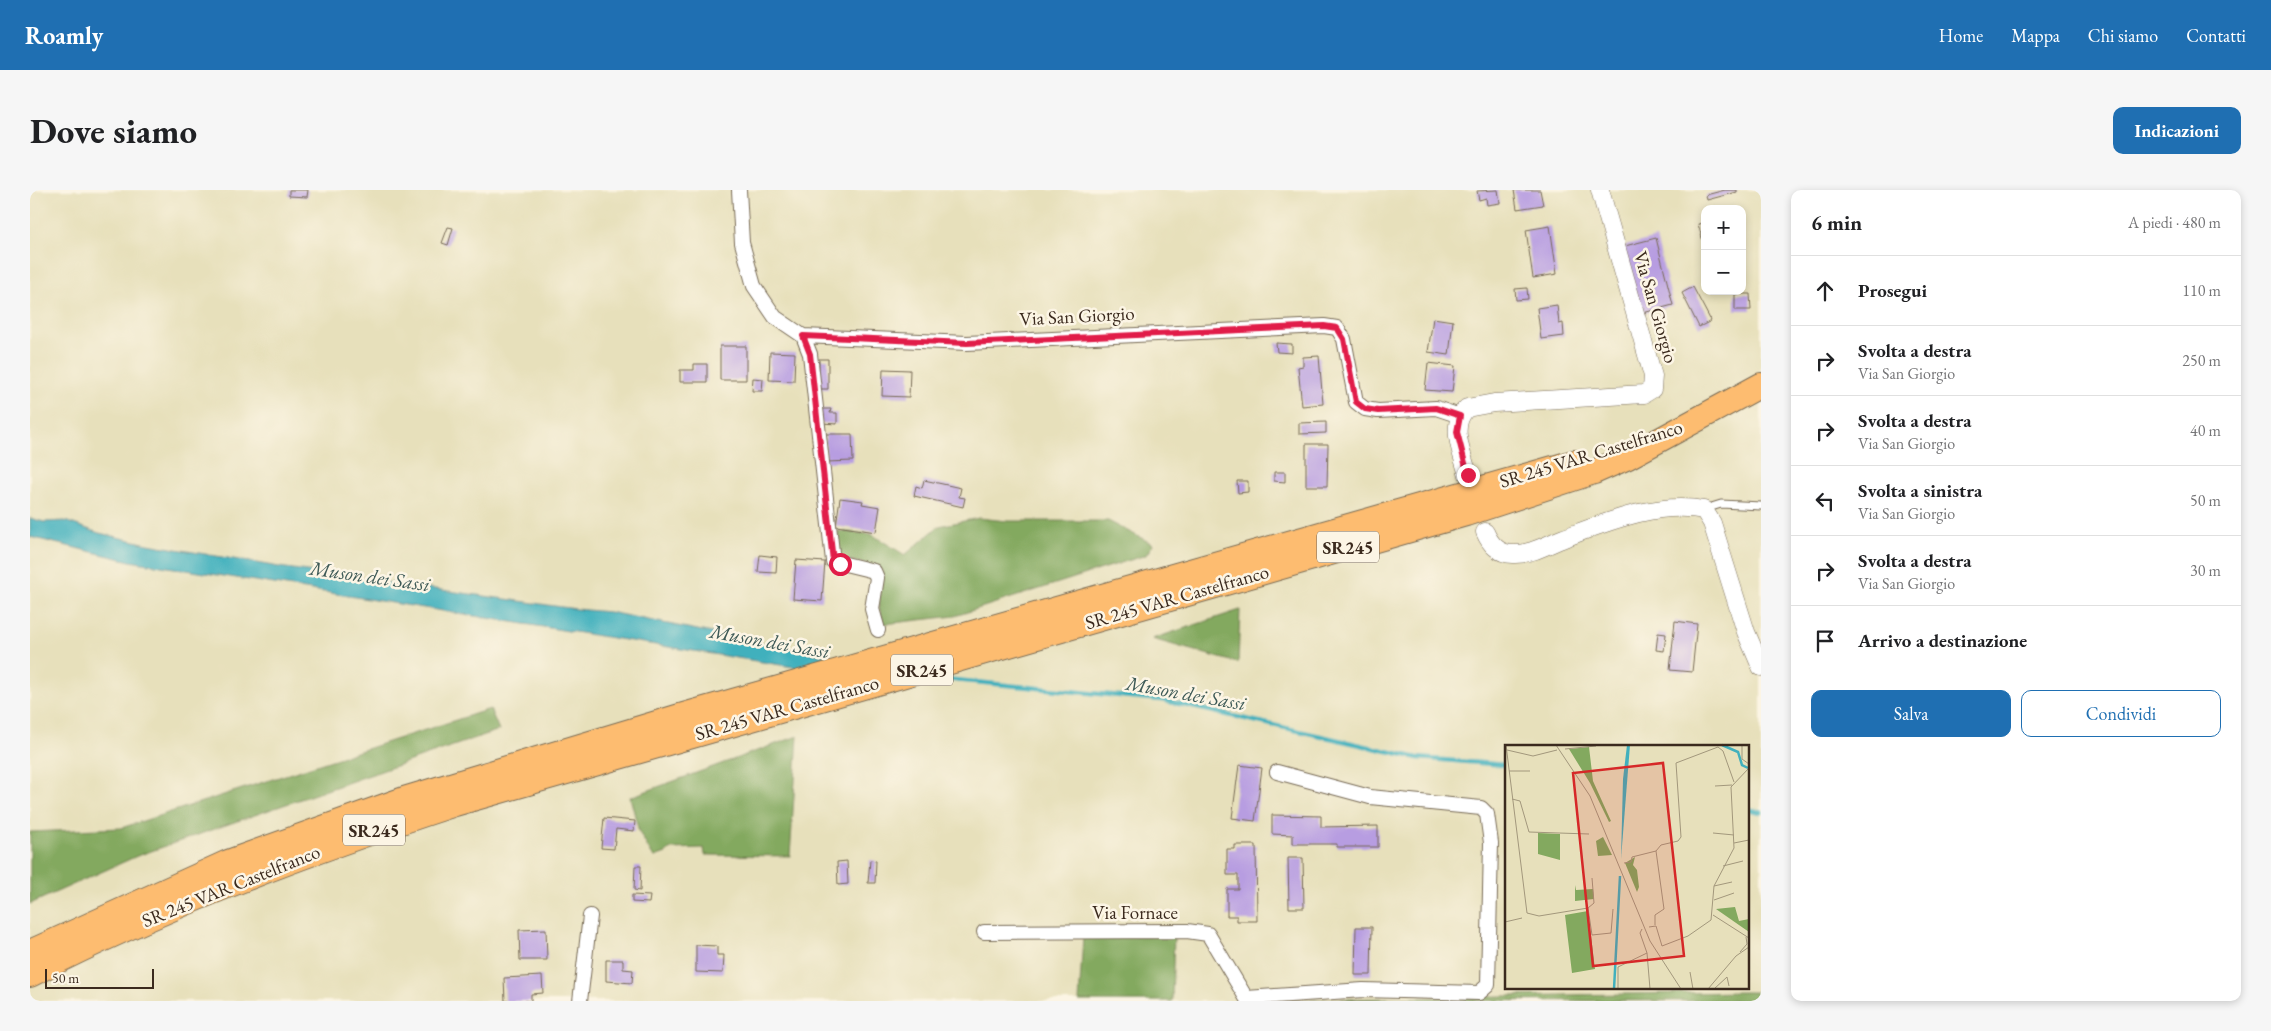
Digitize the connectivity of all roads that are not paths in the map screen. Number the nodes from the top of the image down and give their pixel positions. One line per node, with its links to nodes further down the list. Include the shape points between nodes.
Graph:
1 (740, 190): 3 (street, via 742,243 754,286 775,318)
2 (1600, 190): 5 (street, Via San Giorgio, via 1653,376 1652,389 1644,394 1480,406 1468,408)
3 (803, 336): 5 (street, Via San Giorgio, via 967,343 1324,326 1337,328 1344,339 1356,402 1365,409 1436,408); 11 (street, via 810,354 833,561 874,571 878,578 872,609)
4 (1761, 386): 6 (highway, SR 245 VAR Castelfranco / SR245)
5 (1460, 416): 7 (street, via 1457,432)
6 (1696, 421): 16 (highway, SR 245 VAR Castelfranco / SR245, via 1648,440 1587,458 680,716 404,799 184,881); 17 (highway, SR 245 VAR Castelfranco / SR245, via 1594,472 1466,514 550,775 352,838 248,876)
7 (1468, 475)
8 (1761, 506): 9 (lane, via 1721,504)
9 (1704, 510): 10 (street, via 1663,508 1595,526 1523,554 1502,552 1491,543); 12 (street, via 1712,523 1746,632)
10 (1485, 532)
11 (878, 630)
12 (1761, 667)
13 (1277, 772): 18 (street, via 1370,797 1481,808 1487,814 1491,843 1488,985 1479,993 1363,990)
14 (590, 916): 19 (street)
15 (984, 932): 18 (street, Via Fornace, via 1178,931 1208,934)
16 (30, 952)
17 (30, 975)
18 (1247, 999)
19 (580, 1001)

